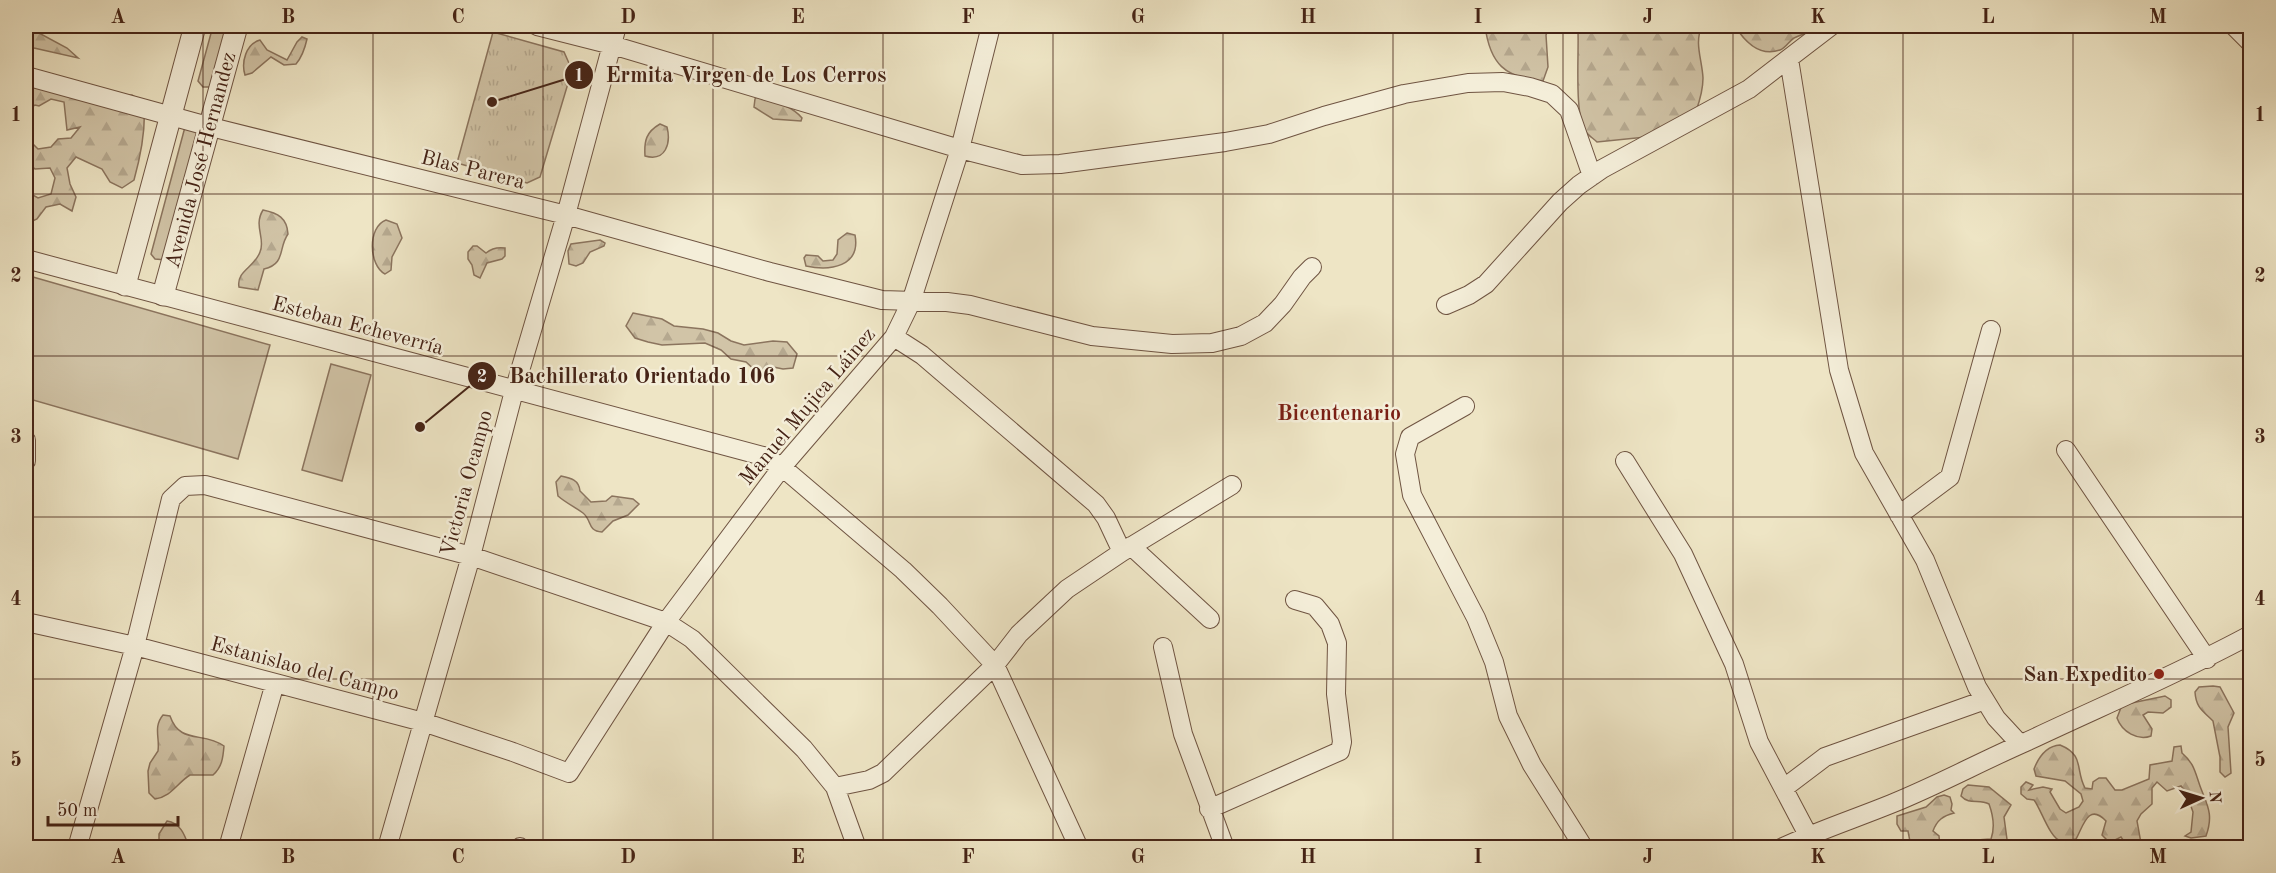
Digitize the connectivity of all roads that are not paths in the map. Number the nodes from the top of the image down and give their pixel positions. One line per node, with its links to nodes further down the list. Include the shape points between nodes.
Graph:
1 (195, 26): 12 (street, Avenida José Hernandez)
2 (237, 26): 13 (street, Avenida José Hernandez)
3 (537, 26): 9 (street)
4 (617, 26): 9 (street, Victoria Ocampo)
5 (991, 26): 14 (street, Manuel Mujica Láinez)
6 (1831, 26): 10 (street)
7 (2236, 26): 8 (street)
8 (2250, 40)
9 (612, 45): 14 (street); 16 (street, Victoria Ocampo)
10 (1788, 59): 15 (street, via 1749,89); 33 (street, via 1839,370 1864,453)
11 (26, 76): 12 (street, Blas Parera)
12 (172, 117): 13 (street, Blas Parera); 19 (street, Avenida José Hernandez)
13 (211, 127): 16 (street, Blas Parera); 20 (street, Avenida José Hernandez)
14 (960, 149): 15 (street, via 1022,165 1060,164 1269,134 1404,94 1468,83 1503,82 1552,94 1569,110); 21 (street, Manuel Mujica Láinez)
15 (1593, 176): 22 (street, via 1560,202 1486,284)
16 (566, 215): 21 (street, Blas Parera, via 770,272 882,300); 25 (street, Victoria Ocampo)
17 (26, 259): 19 (street, Esteban Echeverría)
18 (1312, 267): 21 (street, Blas Parera, via 1265,323 1241,336 1212,343 1172,344 1092,336 970,305)
19 (125, 285): 20 (street, Esteban Echeverría)
20 (163, 295): 25 (street, Esteban Echeverría)
21 (911, 302): 24 (street, Manuel Mujica Láinez)
22 (1446, 305)
23 (1991, 330): 33 (street, via 1950,477)
24 (894, 337): 31 (street, Manuel Mujica Láinez); 34 (street, via 922,355 1096,504)
25 (514, 391): 31 (street, Esteban Echeverría, via 763,456); 35 (street, Victoria Ocampo)
26 (1465, 406): 60 (street, via 1410,437 1406,454 1412,495 1476,618 1494,662 1508,716 1522,745)
27 (26, 440): 29 (street)
28 (2066, 450): 43 (street)
29 (26, 460)
30 (1625, 461): 51 (street, via 1683,554 1734,664 1759,742)
31 (782, 468): 39 (street, Manuel Mujica Láinez); 44 (street, Esteban Echeverría, via 903,570)
32 (1232, 485): 34 (street)
33 (1899, 515): 46 (street, via 1925,560)
34 (1127, 549): 37 (street); 44 (street, via 1067,589 1019,634)
35 (471, 556): 39 (street); 41 (street, via 205,485 185,486 171,499); 47 (street, Victoria Ocampo)
36 (1295, 600): 52 (street, via 1315,606 1330,624 1337,643 1340,751)
37 (1210, 619)
38 (26, 622): 41 (street, Estanislao del Campo)
39 (666, 622): 49 (street, Manuel Mujica Láinez); 50 (street, via 692,639 804,749)
40 (2250, 635): 43 (street)
41 (135, 646): 45 (street, Estanislao del Campo); 54 (street)
42 (1163, 647): 52 (street, via 1183,734)
43 (2207, 659): 48 (street)
44 (995, 665): 50 (street, via 883,773); 58 (street, Esteban Echeverría)
45 (275, 683): 47 (street, Estanislao del Campo); 55 (street)
46 (1985, 700): 48 (street); 51 (street, via 1825,757)
47 (423, 722): 49 (street, Estanislao del Campo); 56 (street, Victoria Ocampo)
48 (2020, 744): 53 (street, via 1890,805)
49 (569, 773)
50 (835, 787): 57 (street)
51 (1784, 788): 53 (street)
52 (1209, 809): 59 (street)
53 (1808, 835): 61 (street)
54 (77, 848)
55 (228, 848)
56 (387, 848)
57 (857, 848)
58 (1079, 848)
59 (1225, 848)
60 (1584, 848)
61 (1780, 848)

